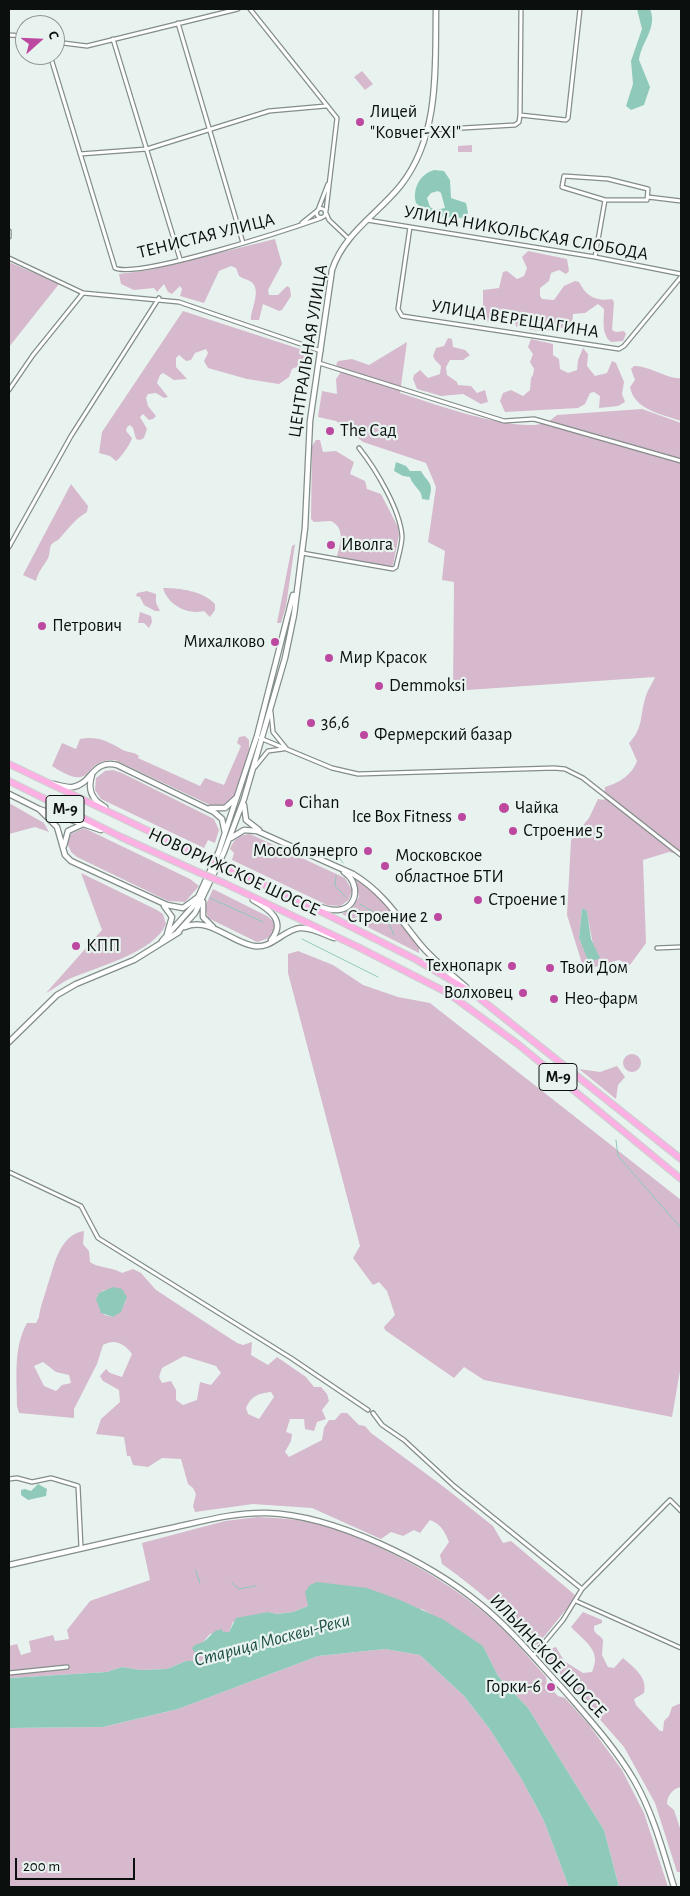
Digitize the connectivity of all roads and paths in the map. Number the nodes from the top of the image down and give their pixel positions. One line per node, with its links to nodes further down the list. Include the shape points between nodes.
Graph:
1 (238, 9): 6 (street)
2 (250, 9): 10 (street)
3 (436, 9): 13 (street, ЦЕНТРАЛЬНАЯ УЛИЦА, via 433,100)
4 (521, 9): 11 (street)
5 (580, 9): 11 (street, via 568,118 564,121)
6 (178, 23): 7 (street); 12 (street)
7 (113, 39): 8 (street, via 87,46); 14 (street)
8 (65, 43)
9 (53, 65): 15 (street)
10 (326, 106): 12 (street, via 269,112); 16 (street, via 337,118)
11 (520, 115): 13 (street, via 515,125)
12 (209, 130): 14 (street); 30 (street)
13 (428, 130): 24 (street, ЦЕНТРАЛЬНАЯ УЛИЦА, via 411,171)
14 (147, 149): 15 (street); 33 (street)
15 (80, 154): 33 (street, ТЕНИСТАЯ УЛИЦА, via 115,268 119,270)
16 (330, 176): 20 (street); 21 (street)
17 (648, 196): 18 (street, via 647,200); 18 (street, via 648,190 608,179 564,176 562,187); 19 (street)
18 (605, 200): 31 (street)
19 (681, 201)
20 (317, 210): 21 (street, via 323,208); 22 (street, via 317,215); 25 (street, ТЕНИСТАЯ УЛИЦА)
21 (326, 212): 22 (street, ТЕНИСТАЯ УЛИЦА); 23 (street)
22 (322, 217): 23 (street); 25 (street, ТЕНИСТАЯ УЛИЦА)
23 (329, 220): 29 (street)
24 (367, 220): 26 (street, УЛИЦА НИКОЛЬСКАЯ СЛОБОДА); 29 (street, ЦЕНТРАЛЬНАЯ УЛИЦА)
25 (298, 226): 30 (street, ТЕНИСТАЯ УЛИЦА)
26 (410, 227): 31 (street, УЛИЦА НИКОЛЬСКАЯ СЛОБОДА); 34 (street, УЛИЦА ВЕРЕЩАГИНА, via 398,309 402,316 619,349)
27 (9, 232): 28 (street)
28 (9, 237)
29 (349, 239): 37 (street, ЦЕНТРАЛЬНАЯ УЛИЦА, via 332,270)
30 (243, 244): 33 (street, ТЕНИСТАЯ УЛИЦА)
31 (595, 257): 34 (street, УЛИЦА НИКОЛЬСКАЯ СЛОБОДА)
32 (9, 258): 35 (street)
33 (180, 259)
34 (681, 275)
35 (83, 293): 36 (street); 39 (street)
36 (159, 298): 37 (street); 42 (street, via 71,436)
37 (321, 352): 38 (street, ЦЕНТРАЛЬНАЯ УЛИЦА)
38 (319, 363): 41 (street, via 504,421 534,419); 43 (street, ЦЕНТРАЛЬНАЯ УЛИЦА, via 308,442)
39 (9, 390)
40 (359, 448): 43 (street, via 375,470 400,524 402,538 395,568)
41 (681, 460)
42 (9, 547)
43 (302, 553): 44 (street, ЦЕНТРАЛЬНАЯ УЛИЦА)
44 (298, 579): 45 (street, via 294,615); 46 (street)
45 (271, 712): 47 (street); 48 (street, via 272,732)
46 (258, 736): 47 (street); 55 (street)
47 (263, 738): 48 (street); 50 (street)
48 (289, 750): 50 (street, via 277,748 268,751); 65 (street, via 332,768 363,774 565,769 583,778)
49 (9, 764): 53 (highway, НОВОРИЖСКОЕ ШОССЕ / М-9)
50 (254, 768): 56 (street)
51 (92, 773): 53 (street, М-9, via 75,787); 57 (street, М-9, via 102,766 117,765); 60 (street, М-9, via 89,785 94,799)
52 (9, 781): 63 (highway, НОВОРИЖСКОЕ ШОССЕ / М-9)
53 (45, 781): 60 (highway, НОВОРИЖСКОЕ ШОССЕ / М-9)
54 (9, 794): 58 (street)
55 (239, 795): 57 (street, М-9, via 225,808); 61 (street)
56 (244, 799): 62 (street, М-9, via 246,820); 64 (street)
57 (204, 806): 61 (street, М-9, via 222,820)
58 (39, 809): 59 (street); 66 (street, М-9, via 56,827 65,854)
59 (83, 825): 63 (street); 66 (street, via 66,835 64,847)
60 (139, 827): 70 (highway, НОВОРИЖСКОЕ ШОССЕ / М-9, bridge)
61 (225, 834): 69 (street)
62 (267, 835): 64 (street, М-9, via 244,830); 67 (street, М-9)
63 (122, 837): 68 (highway, НОВОРИЖСКОЕ ШОССЕ / М-9, bridge)
64 (228, 841): 69 (street)
65 (681, 855)
66 (71, 860): 71 (street)
67 (338, 869): 70 (street, М-9, via 348,874 355,886 355,896 347,906 336,910); 80 (street, М-9, via 354,874 377,890 429,954)
68 (242, 891): 75 (street, М-9, via 267,908 277,920 277,932); 78 (highway, НОВОРИЖСКОЕ ШОССЕ / М-9)
69 (202, 896): 71 (street, via 183,908); 72 (street, via 203,917); 73 (street, via 195,913); 74 (street)
70 (294, 898): 80 (highway, НОВОРИЖСКОЕ ШОССЕ / М-9, via 415,959)
71 (158, 903): 74 (street, via 168,909 172,917)
72 (219, 931): 73 (street, via 193,924); 75 (street, via 246,944 258,947)
73 (177, 933): 76 (street)
74 (167, 936): 76 (street)
75 (266, 944): 78 (street, М-9, via 292,930 303,928)
76 (157, 946): 81 (street, via 61,992)
77 (681, 946): 79 (street)
78 (358, 947): 84 (highway, НОВОРИЖСКОЕ ШОССЕ / М-9, via 448,993 485,1019)
79 (657, 948)
80 (476, 996): 82 (highway, НОВОРИЖСКОЕ ШОССЕ / М-9)
81 (9, 1042)
82 (681, 1159)
83 (9, 1172): 85 (street, via 81,1206 98,1238)
84 (681, 1179)
85 (368, 1410)
86 (373, 1413): 91 (street, via 382,1425 404,1440 454,1486)
87 (9, 1479): 89 (street, via 32,1482 51,1478 78,1486)
88 (681, 1511): 91 (street, via 670,1500)
89 (82, 1548): 90 (street); 94 (street, ИЛЬИНСКОЕ ШОССЕ, via 202,1521 249,1514 280,1514 317,1521 356,1534 431,1571 469,1595)
90 (9, 1565)
91 (582, 1589): 92 (street)
92 (576, 1602): 93 (street); 94 (street)
93 (681, 1648)
94 (533, 1656): 97 (street, ИЛЬИНСКОЕ ШОССЕ, via 621,1759 645,1801)
95 (67, 1667): 96 (street)
96 (9, 1673)
97 (674, 1887)

